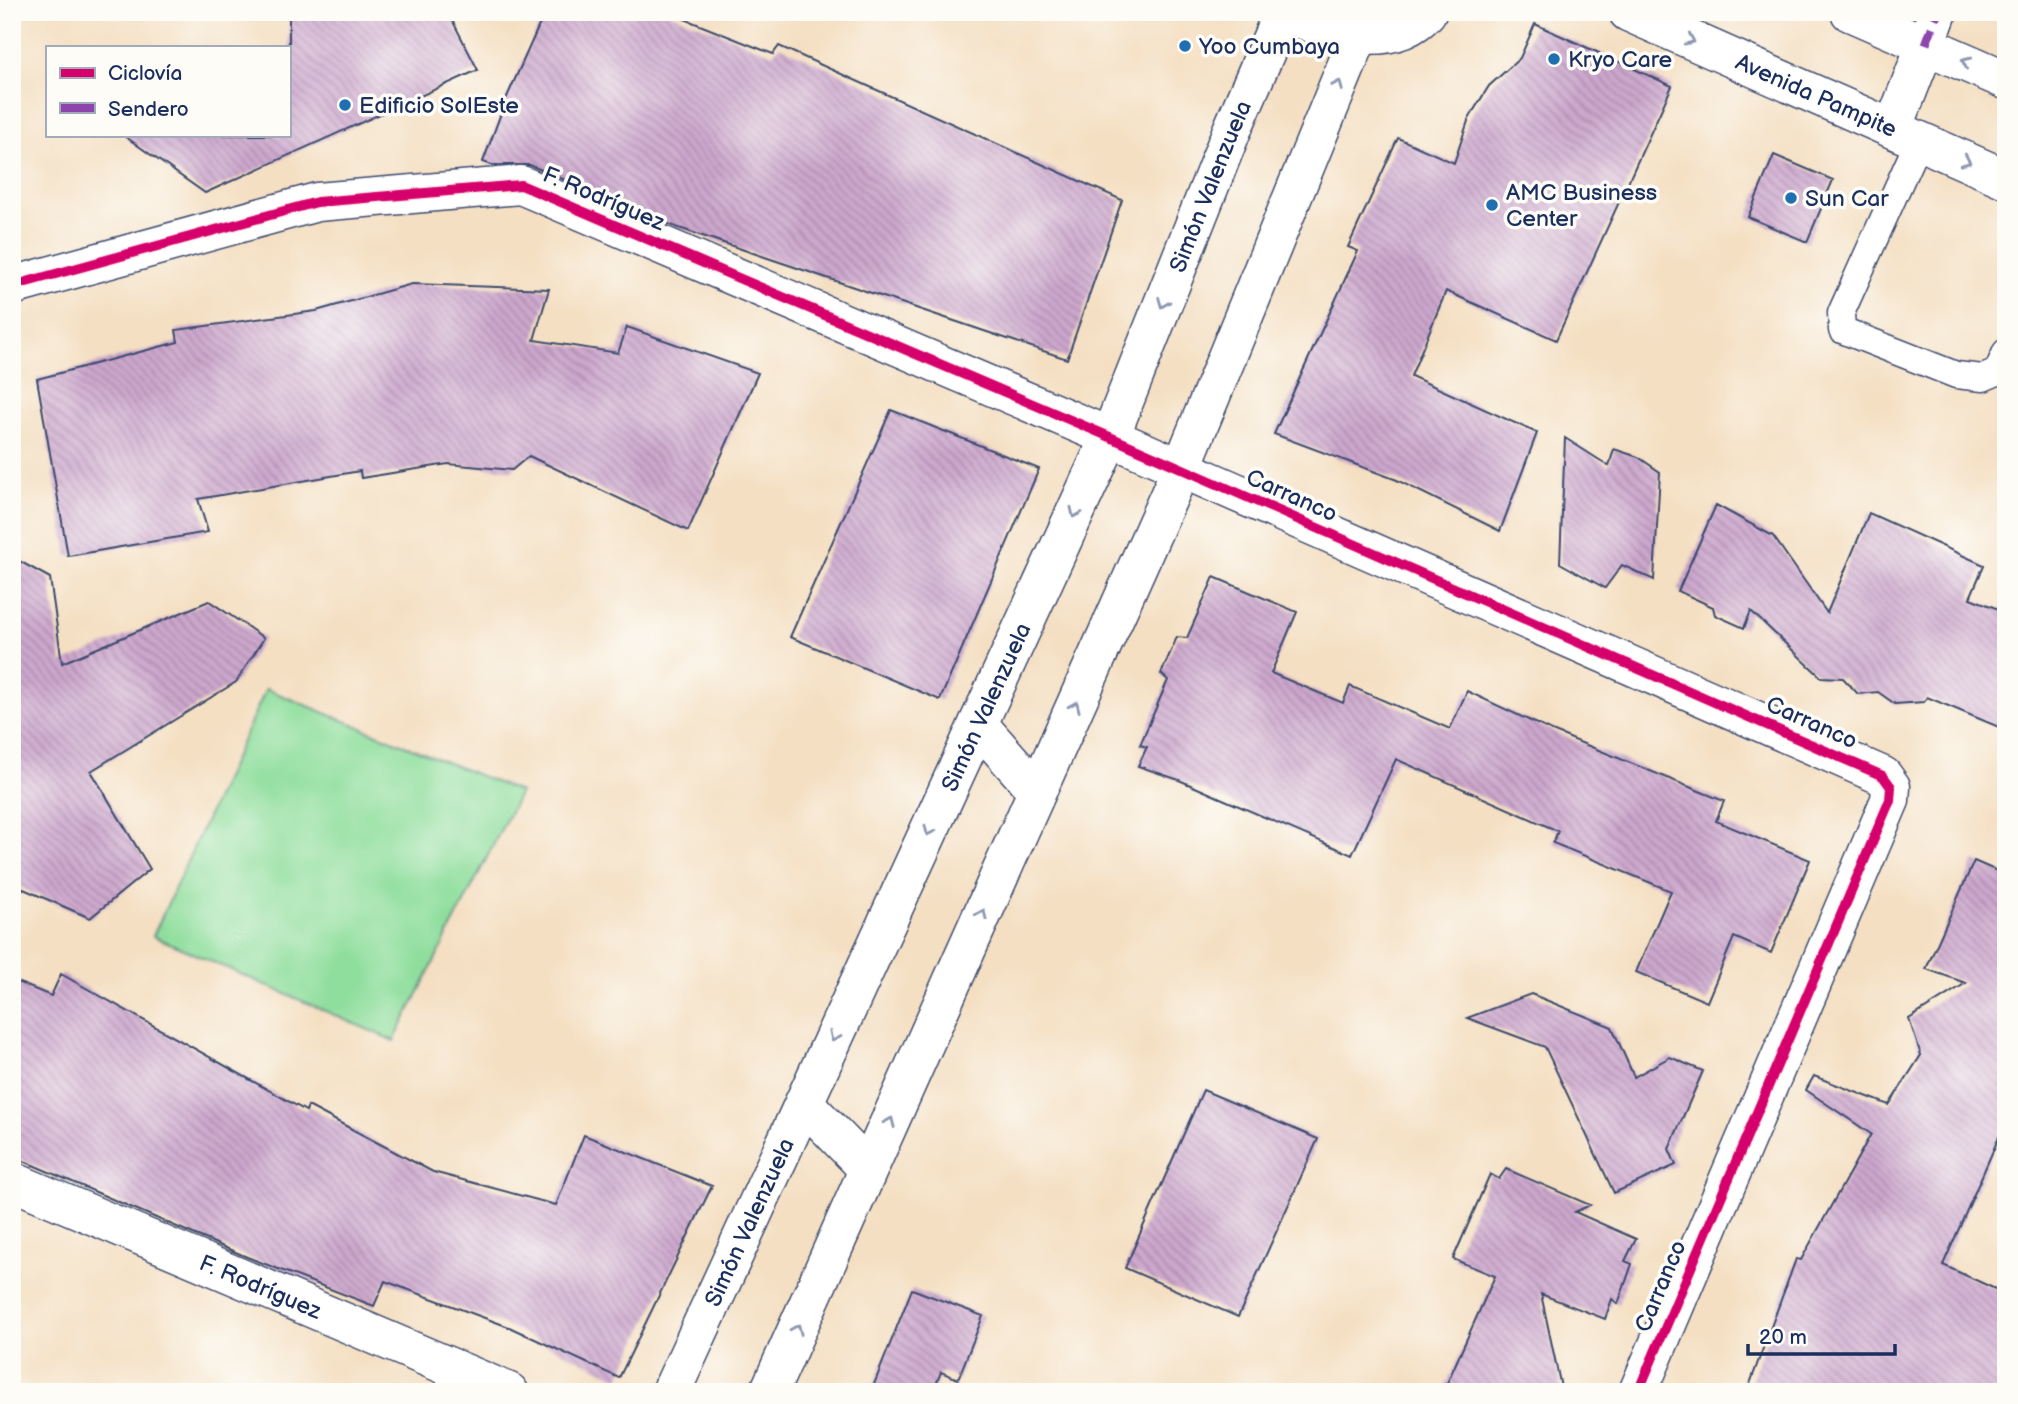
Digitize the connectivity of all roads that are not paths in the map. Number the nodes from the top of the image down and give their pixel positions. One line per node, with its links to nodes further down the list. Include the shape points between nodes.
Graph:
1 (1284, 12): 6 (street, Simón Valenzuela, via 1319,29); 12 (street, Simón Valenzuela, one-way to 12, via 1231,130)
2 (1427, 12): 6 (street, Simón Valenzuela, via 1393,33)
3 (1628, 12): 8 (street, Avenida Pampite, one-way to 8)
4 (1850, 12): 5 (street)
5 (1932, 28): 7 (street, one-way to 5); 8 (street)
6 (1359, 35): 13 (street, one-way to 6)
7 (2006, 80)
8 (1906, 135): 9 (street, Avenida Pampite, one-way to 9); 11 (lane, via 1840,313 1842,330 1956,375 1983,378 1997,372)
9 (2006, 178)
10 (12, 286): 12 (street, F. Rodríguez, via 317,202 521,185)
11 (2006, 352)
12 (1110, 437): 13 (street, Carranco); 14 (street, Simón Valenzuela, one-way to 14)
13 (1181, 469): 15 (street, one-way to 13); 22 (street, Carranco, via 1883,776 1891,787 1890,800)
14 (978, 724): 15 (street); 16 (street, Simón Valenzuela, one-way to 16)
15 (1037, 791): 17 (street, one-way to 15)
16 (804, 1103): 17 (street); 20 (street, Simón Valenzuela)
17 (868, 1169): 21 (street, one-way to 17)
18 (12, 1181): 19 (street, F. Rodríguez)
19 (509, 1392)
20 (671, 1392)
21 (769, 1392)
22 (1638, 1392)

